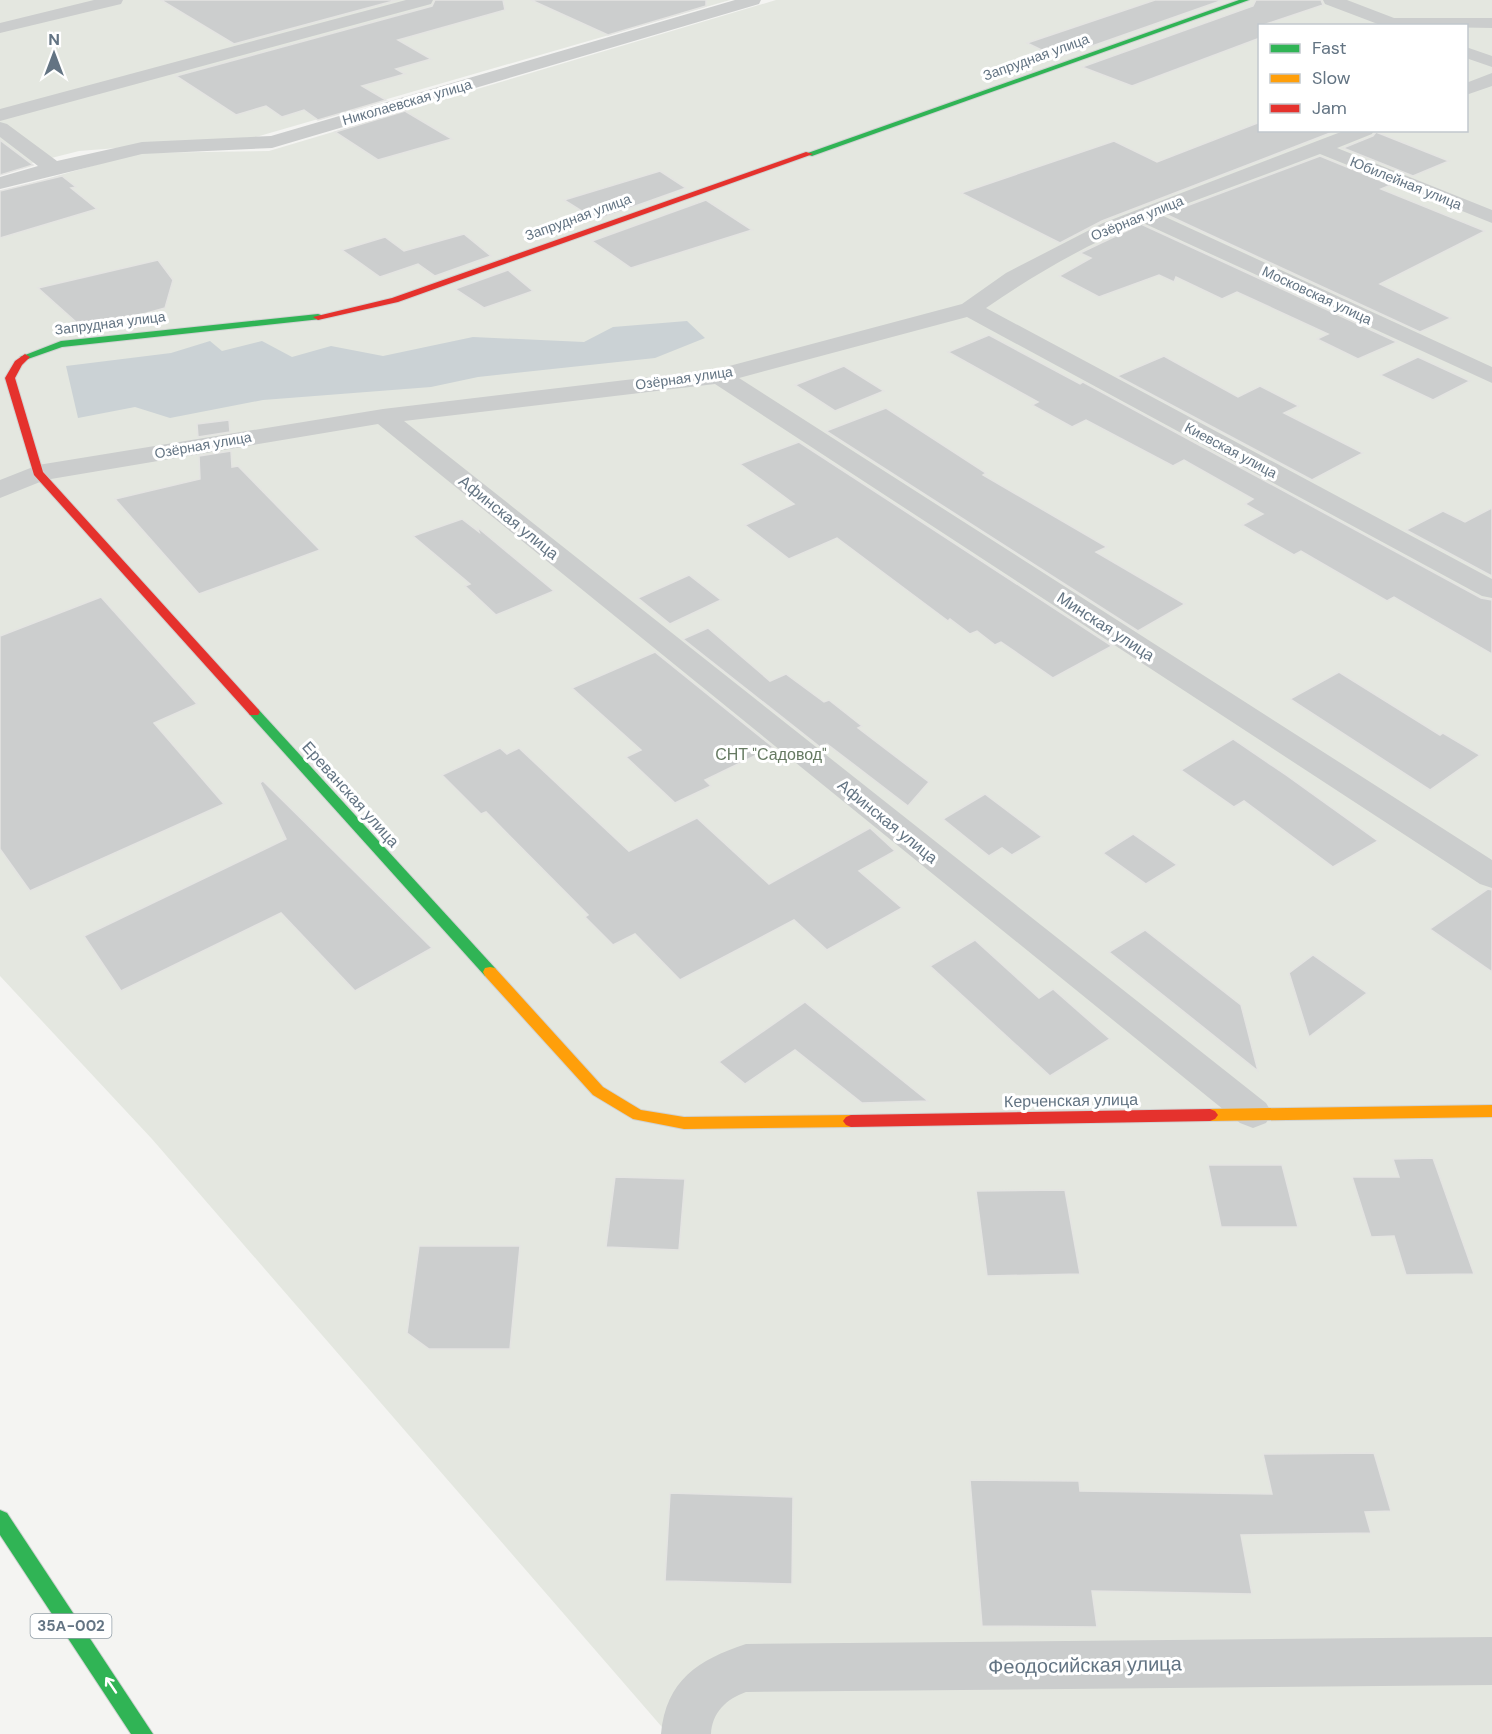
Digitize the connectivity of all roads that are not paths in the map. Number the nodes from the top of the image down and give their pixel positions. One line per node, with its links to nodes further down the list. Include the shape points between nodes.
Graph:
1 (115, 0): 8 (street)
2 (425, 0): 13 (street)
3 (753, 0): 17 (street, Николаевская улица, via 272,142 142,148)
4 (1246, 0): 25 (street, Запрудная улица, via 395,300 322,317 61,344 26,356 14,365 10,378)
5 (1331, 0): 7 (street)
6 (1492, 23): 7 (street)
7 (1396, 24)
8 (0, 28)
9 (1468, 52): 10 (street)
10 (1492, 62)
11 (1492, 80): 12 (street)
12 (1468, 90)
13 (0, 115)
14 (0, 128): 17 (street)
15 (1360, 132): 16 (street, Озёрная улица)
16 (1321, 148): 19 (street, Озёрная улица); 20 (street, Юбилейная улица)
17 (53, 168): 18 (street, Николаевская улица)
18 (0, 183)
19 (1142, 214): 21 (street, Озёрная улица, via 1073,244 1002,284); 23 (street, Московская улица)
20 (1492, 217)
21 (970, 309): 22 (street, Озёрная улица); 27 (street, Киевская улица)
22 (719, 376): 24 (street, Озёрная улица); 28 (street, Минская улица)
23 (1492, 376)
24 (383, 416): 25 (street, Озёрная улица); 30 (street, Афинская улица)
25 (38, 473): 26 (street, Озёрная улица); 31 (street, Ереванская улица, via 598,1091 620,1109)
26 (0, 490)
27 (1492, 590)
28 (1492, 876)
29 (1492, 1111): 30 (street, Керченская улица)
30 (1253, 1113): 31 (street, Керченская улица, via 684,1123)
31 (651, 1120)
32 (0, 1519): 35 (street, 35А-002, one-way to 32)
33 (1492, 1661): 34 (street, Феодосийская улица, via 746,1668 724,1674 706,1687)
34 (689, 1720)
35 (143, 1734)

